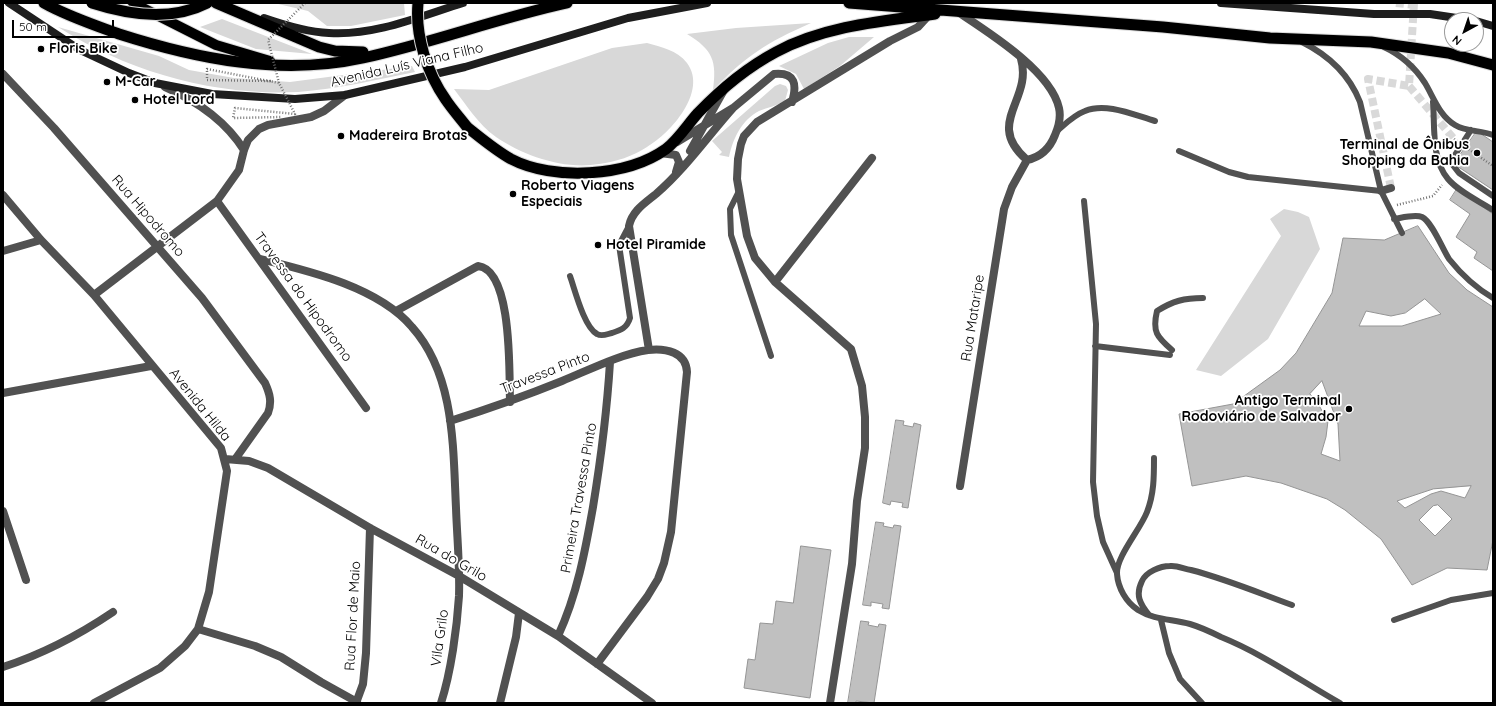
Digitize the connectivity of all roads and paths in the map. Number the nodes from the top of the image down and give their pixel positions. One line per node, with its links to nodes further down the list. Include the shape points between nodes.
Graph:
1 (8, 3): 15 (street); 27 (main road, Avenida Luís Viana Filho, via 80,50)
2 (44, 3): 23 (highway, via 92,25 193,55 231,62)
3 (92, 3): 5 (highway, bridge, via 117,11 146,14 182,13)
4 (132, 3): 23 (main road, via 216,45 262,60)
5 (207, 3)
6 (216, 3): 21 (highway, via 298,40 335,51 369,52)
7 (220, 3): 10 (main road, via 278,23 330,33 370,30)
8 (305, 3): 28 (path, bridge, via 268,40)
9 (418, 3): 42 (highway, bridge, via 420,37 427,62 445,100 467,127 490,146 513,159 548,170 570,173 630,166)
10 (463, 3)
11 (567, 3): 21 (highway)
12 (707, 3): 30 (main road, Avenida Luís Viana Filho, via 628,18 465,67)
13 (849, 3): 16 (highway)
14 (1221, 3): 18 (main road, via 1374,14)
15 (3, 7)
16 (957, 11): 17 (highway); 19 (highway); 22 (street)
17 (929, 15): 29 (highway, via 851,26 794,43 760,61); 32 (street, via 918,27 890,41)
18 (1444, 16)
19 (1297, 39): 20 (highway); 51 (lane, via 1331,60 1355,89)
20 (1371, 42): 24 (highway, via 1448,53); 31 (lane, via 1397,53 1409,62)
21 (410, 46): 23 (highway, via 362,58)
22 (1020, 58): 38 (street, via 1036,71 1055,97 1060,120); 45 (street, via 1024,70 1023,81 1010,116 1008,130 1009,140)
23 (296, 65)
24 (1493, 65)
25 (3, 74): 62 (street, Rua Hipodromo)
26 (271, 81): 26 (path, bridge, via 264,80 207,69 207,80); 28 (path, bridge)
27 (155, 83): 30 (main road, Avenida Luís Viana Filho, via 212,94 251,97 295,99); 41 (street, via 183,95 211,113)
28 (279, 83): 34 (path, bridge, via 295,114 235,108 233,118)
29 (727, 84): 36 (street); 42 (highway)
30 (345, 95): 41 (street, via 312,117 259,129 248,140)
31 (1433, 100): 37 (lane, via 1454,125); 48 (lane, via 1438,159)
32 (792, 102): 33 (street, via 796,88 792,79 783,73 774,74 766,79); 50 (street, via 758,122 744,136 738,159)
33 (733, 108): 36 (street); 47 (street)
34 (282, 117)
35 (1155, 121): 38 (lane, via 1113,109 1098,108 1085,110)
36 (706, 124): 42 (street); 47 (street)
37 (1471, 130): 39 (lane); 53 (lane, via 1453,158 1452,164 1459,173)
38 (1057, 131): 45 (street, via 1052,143 1044,152)
39 (1493, 135)
40 (1454, 139): 46 (path, bridge)
41 (244, 150): 54 (street, via 239,170)
42 (662, 151): 47 (street, via 679,158)
43 (1179, 151): 51 (lane, via 1229,172 1248,177)
44 (872, 158): 66 (street)
45 (1027, 160): 83 (street, Rua Mataripe, via 1012,187 1004,209)
46 (1493, 166)
47 (676, 174): 59 (street, via 639,207 630,219)
48 (1448, 179): 56 (path, via 1433,196); 57 (lane)
49 (1391, 188): 51 (street)
50 (739, 191): 66 (street, via 747,236 755,258); 73 (lane, via 730,209 731,235)
51 (1381, 191): 56 (lane)
52 (3, 195): 61 (street, Avenida Hilda)
53 (1493, 196)
54 (217, 201): 62 (street); 64 (street, Travessa do Hipodromo)
55 (1084, 201): 71 (lane, via 1095,301)
56 (1388, 208): 58 (lane)
57 (1493, 210)
58 (1394, 219): 60 (lane); 69 (lane, via 1420,216 1426,220 1439,244 1461,273)
59 (629, 226): 65 (lane, via 619,245 630,318 628,325 601,336 597,334 589,327); 72 (street)
60 (1402, 233)
61 (41, 240): 63 (street); 67 (street, Avenida Hilda)
62 (158, 247): 67 (street); 80 (street, Rua Hipodromo, via 202,298 265,383 270,394 271,405 268,413)
63 (3, 251)
64 (260, 259): 70 (street, Vila Grilo, via 296,268 360,291); 78 (street, Travessa do Hipodromo)
65 (570, 276)
66 (775, 282): 106 (street, via 851,349 862,386 865,448 857,501 852,564)
67 (94, 295): 75 (street, Avenida Hilda)
68 (1202, 298): 71 (lane, via 1184,298 1170,302 1157,311 1154,323 1158,338 1171,352)
69 (1493, 298)
70 (396, 311): 77 (street, via 478,266 489,271 498,285 505,310); 79 (street, Vila Grilo, via 412,326 436,366)
71 (1095, 346): 86 (lane, via 1093,482 1103,542)
72 (649, 350): 74 (street, Travessa Pinto); 98 (street, Travessa Pinto, via 676,353 686,363 671,532 658,579 627,627)
73 (771, 356)
74 (610, 362): 77 (street, Travessa Pinto); 97 (street, Primeira Travessa Pinto, via 606,423 585,554 575,592)
75 (151, 366): 76 (street); 82 (street, Avenida Hilda, via 221,448)
76 (3, 392)
77 (510, 402): 79 (street, Travessa Pinto)
78 (366, 408)
79 (450, 421): 87 (street, Vila Grilo)
80 (236, 458): 82 (street, Rua do Grilo); 85 (street, Rua do Grilo, via 268,468)
81 (1154, 458): 86 (lane, via 1154,489 1147,512 1121,556)
82 (225, 459): 96 (street, Avenida Hilda, via 227,471 209,592)
83 (960, 486)
84 (3, 511): 88 (street)
85 (370, 528): 87 (street, Rua do Grilo); 102 (street, Rua Flor de Maio, via 366,653 363,684)
86 (1117, 573): 93 (lane, via 1119,587 1127,600 1136,609)
87 (459, 576): 92 (street, Rua do Grilo); 103 (street, Vila Grilo, via 455,630)
88 (26, 580)
89 (1493, 593): 95 (lane, via 1451,600)
90 (1292, 605): 93 (lane, via 1214,576 1171,565 1160,567 1143,578 1138,596)
91 (113, 612): 99 (street, via 81,633 22,661)
92 (519, 613): 97 (street, Rua do Grilo); 104 (street, via 516,637)
93 (1150, 616): 94 (lane)
94 (1162, 620): 107 (lane, via 1169,653 1180,679); 108 (lane, via 1190,624 1222,637)
95 (1394, 620)
96 (198, 629): 101 (street, Avenida Hilda, via 185,646 160,668); 102 (street, via 255,646 280,657)
97 (558, 636): 98 (street, Rua do Grilo)
98 (597, 664): 100 (street, Rua do Grilo)
99 (3, 667)
100 (643, 701): 105 (street, Rua do Grilo)
101 (94, 703)
102 (356, 703)
103 (442, 703)
104 (500, 703)
105 (652, 703)
106 (830, 703)
107 (1202, 703)
108 (1340, 703)

